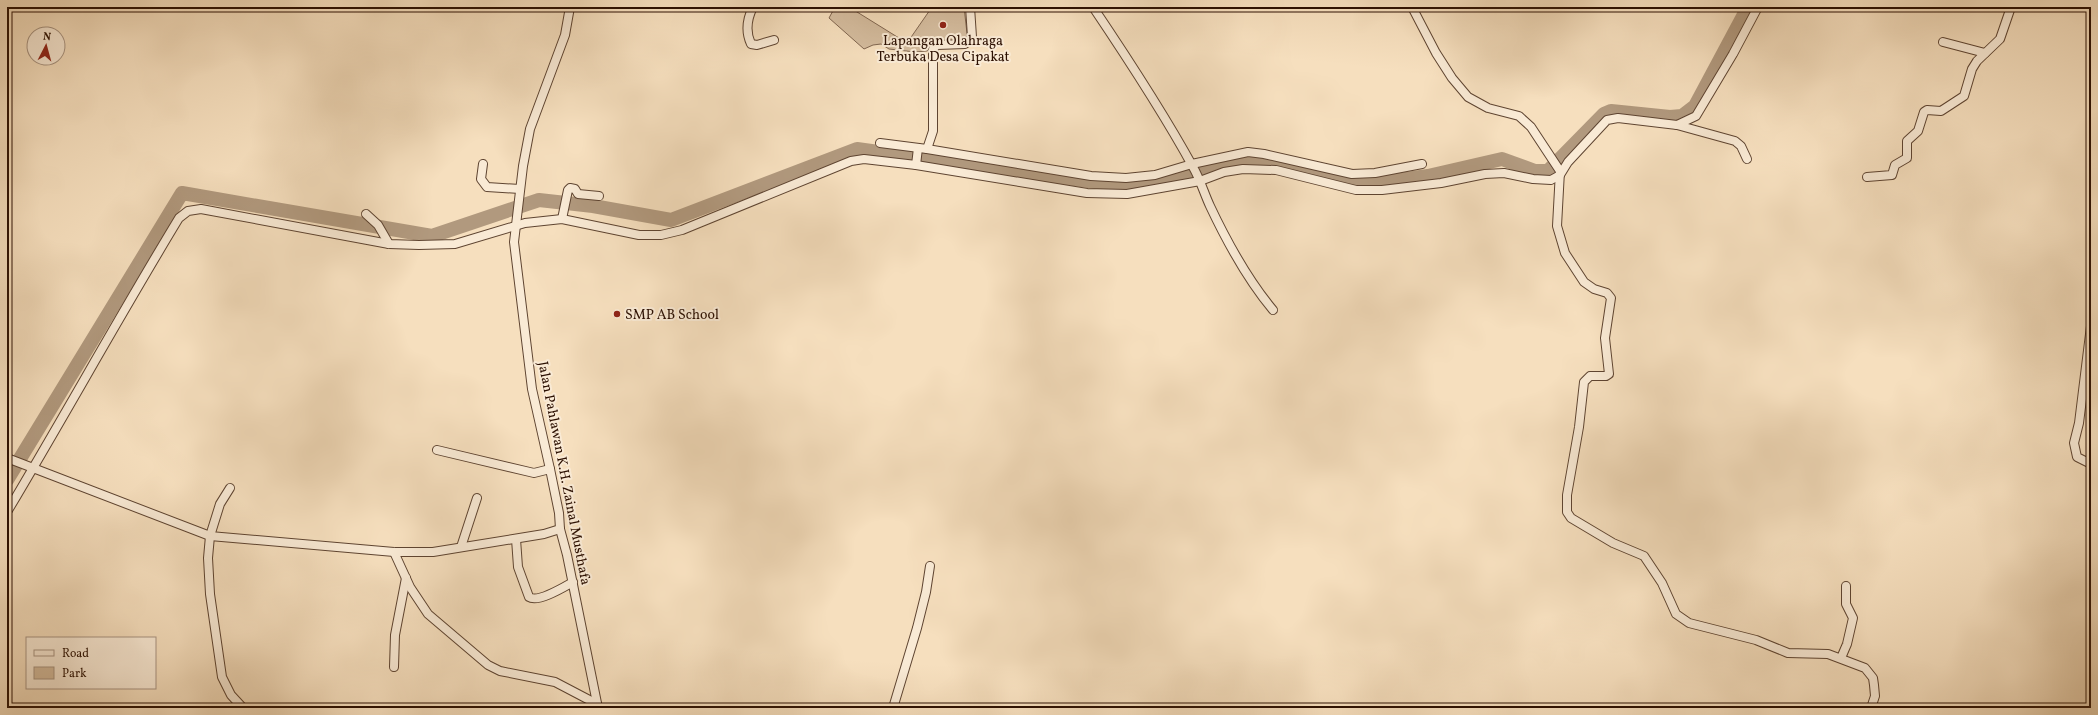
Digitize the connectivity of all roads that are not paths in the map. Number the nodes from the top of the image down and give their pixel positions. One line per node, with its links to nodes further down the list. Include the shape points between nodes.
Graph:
1 (570, 7): 23 (street, Jalan Pahlawan K.H. Zainal Musthafa, via 565,35 530,129)
2 (753, 7): 8 (street, via 748,16 747,28 751,44)
3 (970, 7): 14 (street, via 972,37 965,44 937,45 933,49 934,130)
4 (1093, 7): 19 (street, via 1143,82)
5 (1412, 7): 20 (street, via 1440,60 1468,97 1488,108 1519,116 1532,127)
6 (1758, 7): 11 (street, via 1701,109 1689,120)
7 (2011, 7): 10 (street, via 2000,39)
8 (774, 40)
9 (1943, 42): 10 (street)
10 (1985, 53): 21 (street, via 1972,69 1966,93 1962,98 1941,111 1924,112 1918,131 1907,141 1907,158 1894,165 1892,175)
11 (1677, 124): 15 (street, via 1735,141 1741,146); 20 (street, via 1618,118 1607,120)
12 (880, 143): 13 (street)
13 (918, 149): 14 (street); 16 (street)
14 (927, 149): 19 (street, via 1091,176 1126,178 1155,175)
15 (1747, 159)
16 (916, 163): 22 (street, via 1087,193 1127,194); 26 (street, via 864,159 852,161 682,230 661,235 639,235)
17 (483, 164): 23 (street, via 481,179 487,187)
18 (1422, 164): 19 (street, via 1375,173 1352,174 1248,152)
19 (1193, 165): 22 (street)
20 (1560, 172): 22 (street, via 1551,180 1545,181 1504,173 1485,174 1441,183 1382,190 1337,187 1276,170 1256,168 1224,172); 48 (street, via 1557,226 1565,254 1584,282 1594,289 1607,293 1611,298 1605,338 1609,374 1590,376 1584,382 1567,495 1567,512 1571,518 1613,543 1644,556 1662,583 1676,614 1689,623 1756,640 1788,653 1828,654)
21 (1867, 177)
22 (1199, 179): 29 (street, via 1209,205 1238,259)
23 (520, 192): 27 (street, Jalan Pahlawan K.H. Zainal Musthafa)
24 (599, 196): 26 (street, via 578,194 570,188)
25 (366, 214): 28 (street, via 378,225)
26 (562, 219): 27 (street)
27 (516, 222): 28 (street, via 455,244 419,245); 35 (street, Jalan Pahlawan K.H. Zainal Musthafa, via 516,261 532,389)
28 (386, 240): 34 (street, via 201,209 188,211 179,218)
29 (1273, 310)
30 (2091, 326): 33 (street, via 2079,423 2074,443 2078,456)
31 (437, 450): 35 (street, via 534,472)
32 (8, 458): 34 (street)
33 (2091, 464)
34 (31, 467): 38 (street); 40 (street)
35 (550, 469): 39 (street, Jalan Pahlawan K.H. Zainal Musthafa)
36 (230, 488): 40 (street, via 220,504)
37 (477, 498): 42 (street)
38 (7, 512)
39 (560, 529): 41 (street); 46 (street, Jalan Pahlawan K.H. Zainal Musthafa)
40 (210, 536): 43 (street); 52 (street, via 210,586 222,677 231,695)
41 (516, 539): 42 (street); 46 (street, via 518,567 529,597 536,599)
42 (461, 547): 43 (street, via 433,552)
43 (394, 552): 45 (street)
44 (930, 566): 53 (street, via 917,628)
45 (406, 578): 49 (street, via 395,635); 50 (street, via 428,614 488,665 500,671 555,682)
46 (573, 582): 50 (street, Jalan Pahlawan K.H. Zainal Musthafa)
47 (1846, 586): 48 (street, via 1846,604 1853,618 1848,644)
48 (1841, 658): 51 (street, via 1865,668 1870,673 1873,678)
49 (394, 667)
50 (597, 706)
51 (1874, 707)
52 (243, 708)
53 (893, 708)

